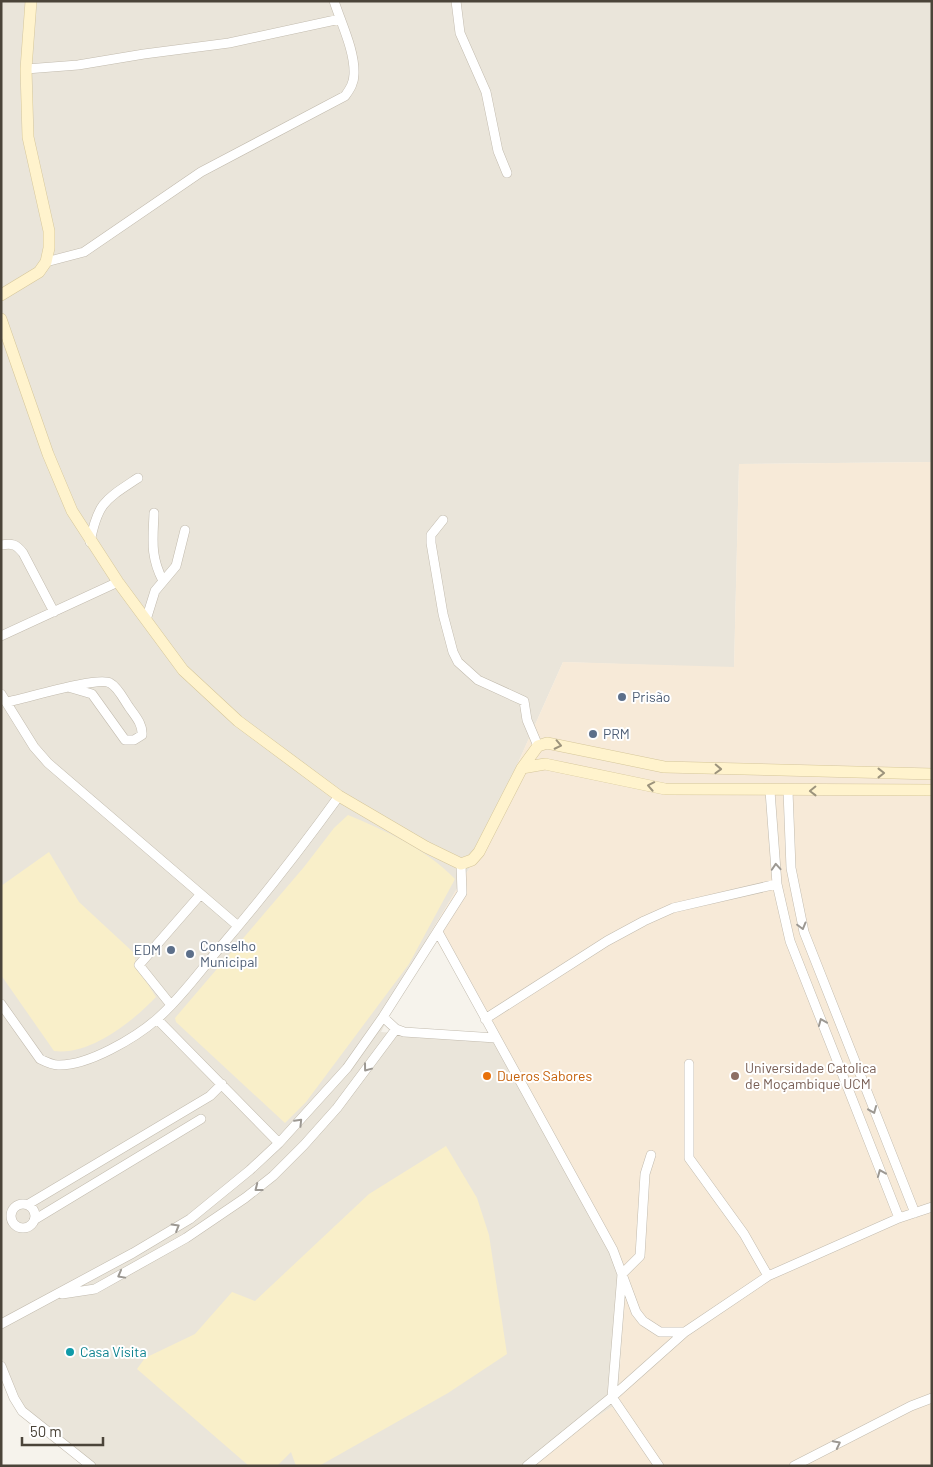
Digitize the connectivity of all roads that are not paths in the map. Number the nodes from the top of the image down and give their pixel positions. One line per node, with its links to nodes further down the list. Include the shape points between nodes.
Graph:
1 (31, 1): 5 (street)
2 (334, 1): 4 (street)
3 (456, 1): 6 (street, via 460,33 486,92 498,151)
4 (340, 19): 5 (street, via 229,43 78,65); 7 (street, via 354,74 345,96 201,172 84,252)
5 (26, 69): 7 (street, via 28,137 49,232)
6 (507, 173)
7 (46, 262): 8 (street, via 29,279)
8 (2, 292)
9 (1, 319): 14 (street, via 64,494)
10 (138, 478): 14 (street, via 102,504 95,516)
11 (154, 512): 16 (street, via 152,552)
12 (443, 520): 24 (street, via 430,538 453,652 458,662 478,680 524,701 527,720)
13 (186, 530): 16 (street, via 176,566)
14 (90, 542): 17 (street)
15 (1, 546): 18 (street, via 10,543 18,546)
16 (163, 581): 19 (street, via 155,591)
17 (118, 582): 18 (street); 19 (street)
18 (54, 612): 20 (street)
19 (146, 620): 30 (street, via 190,678 238,721)
20 (1, 636)
21 (68, 687): 21 (street, via 100,680 109,682 136,716 142,735 134,740 125,740 95,697 89,692); 23 (street)
22 (1, 694): 23 (street)
23 (7, 702): 33 (street, via 34,746 48,762)
24 (538, 746): 25 (street); 26 (street, one-way to 26, via 553,743 664,767)
25 (522, 768): 28 (street, one-way to 25, via 665,789 545,764); 31 (street, via 480,852)
26 (932, 774)
27 (932, 790): 29 (street, one-way to 29)
28 (770, 791): 29 (street); 32 (street, one-way to 28)
29 (788, 791): 50 (street, one-way to 50, via 791,868 804,932)
30 (339, 796): 31 (street, via 426,848); 34 (street, via 290,865)
31 (461, 864): 35 (street, via 462,893)
32 (777, 884): 40 (street, via 673,908 644,921); 51 (street, one-way to 32, via 790,941)
33 (200, 895): 34 (street); 37 (street, via 139,965)
34 (238, 926): 37 (street)
35 (438, 932): 38 (street); 40 (street)
36 (1, 1004): 39 (street, via 40,1059 59,1065 105,1052)
37 (171, 1005): 39 (street)
38 (383, 1017): 41 (street); 46 (street, one-way to 38, via 347,1068)
39 (157, 1019): 44 (street)
40 (485, 1019): 42 (street)
41 (396, 1029): 42 (street); 55 (street, one-way to 55, via 337,1108 304,1145 245,1198 186,1238 96,1288)
42 (496, 1038): 53 (street, via 613,1250)
43 (690, 1064): 54 (street, via 689,1158 744,1234)
44 (222, 1084): 46 (street); 48 (street, via 210,1096)
45 (201, 1119): 52 (street)
46 (279, 1143): 55 (street, one-way to 46, via 190,1219)
47 (652, 1155): 53 (street, via 645,1174 640,1256)
48 (27, 1205): 52 (street, via 35,1213); 52 (street, via 14,1208 12,1220 23,1228)
49 (932, 1207): 50 (street)
50 (915, 1213): 51 (street)
51 (899, 1218): 54 (street)
52 (34, 1220)
53 (622, 1274): 57 (street, via 630,1300 643,1321 660,1332); 59 (street)
54 (768, 1276): 57 (street)
55 (57, 1294): 56 (street)
56 (1, 1324)
57 (685, 1332): 59 (street)
58 (1, 1366): 61 (street, via 22,1411)
59 (612, 1397): 62 (street); 63 (street)
60 (932, 1398): 64 (street, one-way to 60)
61 (91, 1466)
62 (527, 1466)
63 (659, 1466)
64 (794, 1466)

